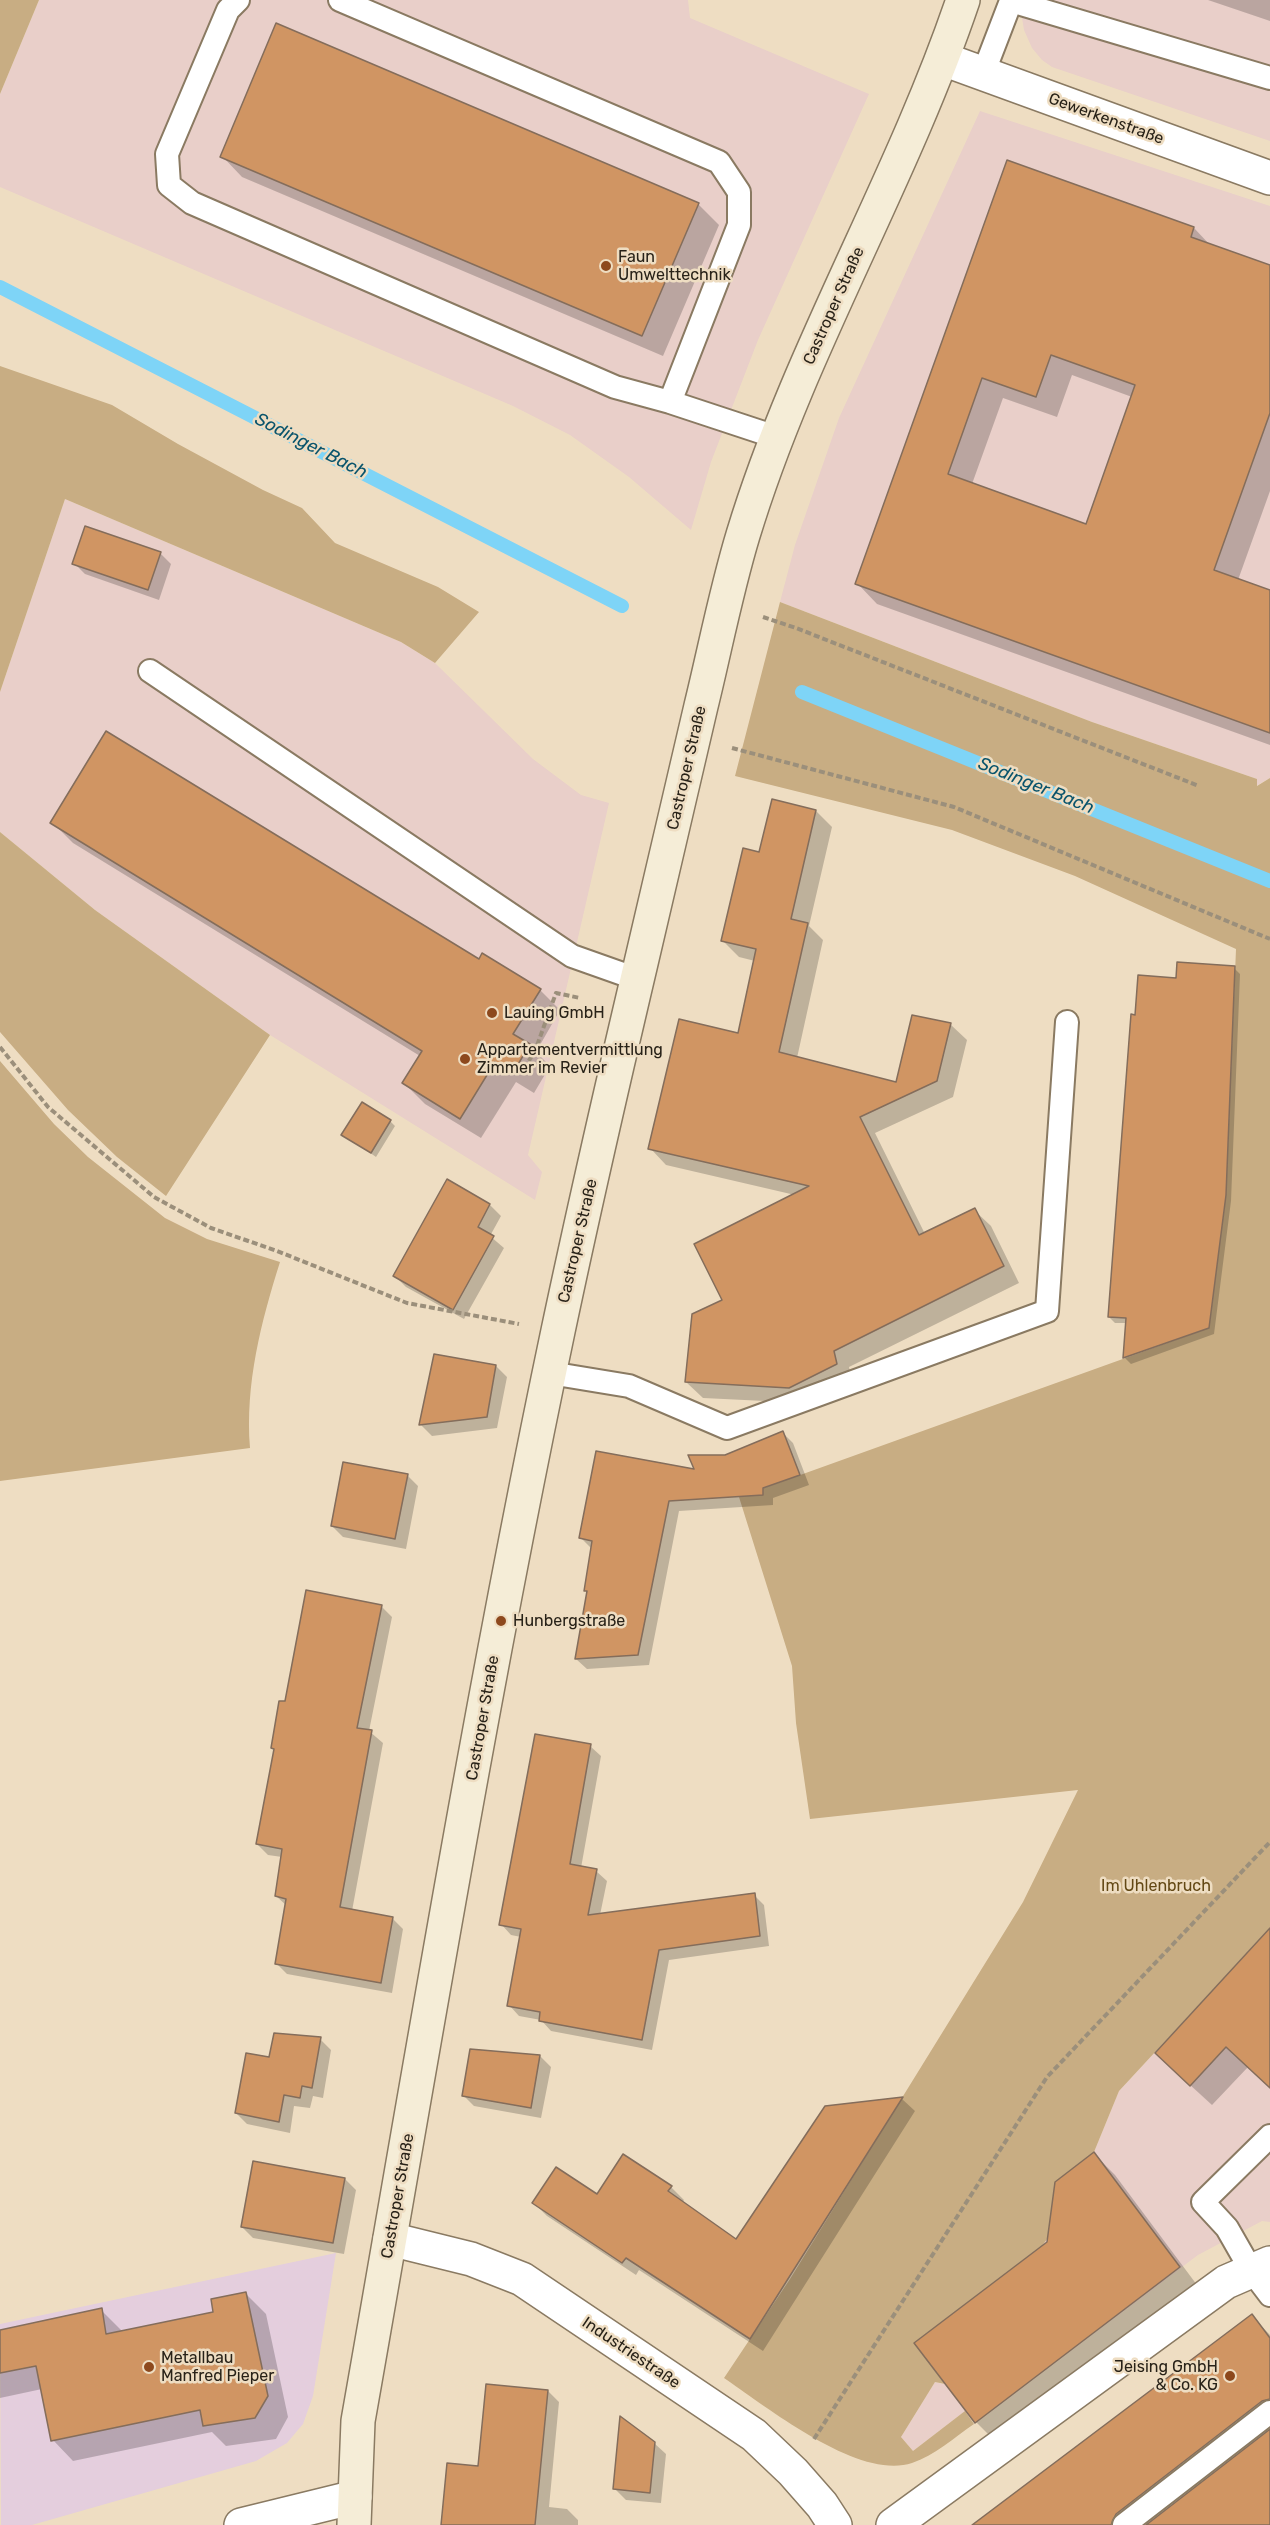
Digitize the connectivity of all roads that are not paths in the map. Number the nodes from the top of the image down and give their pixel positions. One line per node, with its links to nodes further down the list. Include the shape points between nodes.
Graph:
1 (238, 0): 8 (lane, via 228,10 167,154 169,185 192,203 615,387)
2 (340, 0): 8 (lane, via 719,162 739,192 739,225)
3 (963, 0): 4 (main road, Castroper Straße)
4 (943, 59): 5 (street, Gewerkenstraße); 9 (main road, Castroper Straße)
5 (983, 74): 6 (lane, via 1011,2); 7 (street, Gewerkenstraße)
6 (1270, 78)
7 (1270, 178)
8 (670, 402): 9 (lane)
9 (776, 437): 11 (main road, Castroper Straße, via 741,541)
10 (150, 671): 11 (lane)
11 (634, 994): 13 (main road, Castroper Straße)
12 (1067, 1022): 13 (lane, via 1047,1311 727,1428 629,1386)
13 (550, 1373): 15 (main road, Castroper Straße)
14 (1270, 2136): 16 (lane, via 1203,2202)
15 (390, 2240): 19 (main road, Castroper Straße, via 358,2421); 21 (street, Industriestraße, via 471,2259 522,2279 754,2435 793,2472)
16 (1260, 2266): 17 (lane); 22 (street, via 1226,2282)
17 (1270, 2295)
18 (1270, 2412): 23 (lane)
19 (355, 2511): 20 (street)
20 (241, 2525)
21 (835, 2525)
22 (893, 2525)
23 (1124, 2525)

